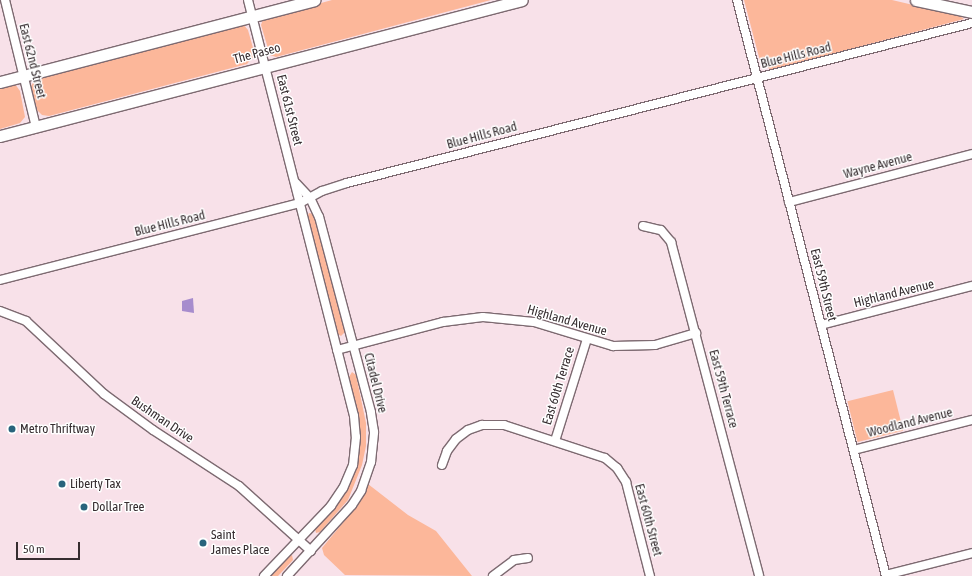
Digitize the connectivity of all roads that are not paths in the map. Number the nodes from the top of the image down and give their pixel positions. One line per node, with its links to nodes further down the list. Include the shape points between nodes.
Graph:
1 (5, 0): 11 (street, East 62nd Street)
2 (248, 0): 8 (street, East 61st Street)
3 (314, 0): 8 (main road)
4 (522, 0): 10 (main road, The Paseo)
5 (738, 0): 12 (street, East 59th Street)
6 (916, 0): 7 (main road)
7 (972, 12)
8 (252, 16): 10 (street, East 61st Street); 11 (main road)
9 (972, 23): 12 (street, Blue Hills Road)
10 (265, 67): 14 (main road, The Paseo); 17 (street, East 61st Street)
11 (24, 76): 13 (main road); 14 (street, East 62nd Street)
12 (757, 77): 18 (street, Blue Hills Road, via 347,183); 19 (street, East 59th Street)
13 (0, 82)
14 (36, 127): 15 (main road, The Paseo)
15 (0, 136)
16 (972, 154): 19 (street, Wayne Avenue)
17 (294, 180): 18 (street, Citadel Drive); 20 (street, East 61st Street)
18 (310, 198): 20 (street, Blue Hills Road); 28 (street, Citadel Drive, via 319,217)
19 (790, 202): 25 (street, East 59th Street)
20 (300, 203): 22 (street, Blue Hills Road); 29 (street)
21 (643, 226): 26 (street, East 59th Terrace, via 661,230 672,242)
22 (0, 280)
23 (972, 286): 25 (street, Highland Avenue)
24 (0, 310): 34 (street, Bushman Drive, via 26,321 104,394 153,430 239,486)
25 (821, 325): 32 (street, East 59th Street)
26 (696, 333): 27 (street, Highland Avenue, via 637,347 613,346); 42 (street, East 59th Terrace)
27 (587, 339): 28 (street, Highland Avenue, via 534,322 483,317 443,322); 31 (street, East 60th Terrace)
28 (354, 346): 29 (street, Highland Avenue); 35 (street, Citadel Drive, via 374,432 371,462 361,490 352,505)
29 (337, 350): 34 (street, via 354,416 356,437 353,465 343,488 331,506)
30 (972, 420): 32 (street, Woodland Avenue)
31 (555, 441): 33 (street, via 504,425 482,425 468,430 456,439); 41 (street, East 60th Street, via 605,458 617,468 626,482)
32 (854, 450): 43 (street, East 59th Street)
33 (442, 464)
34 (298, 540): 35 (street, Bushman Drive); 38 (street)
35 (311, 551): 39 (street, Citadel Drive)
36 (972, 553): 43 (street)
37 (528, 558): 40 (street, via 514,560)
38 (264, 576)
39 (288, 576)
40 (493, 576)
41 (650, 576)
42 (759, 576)
43 (886, 576)

